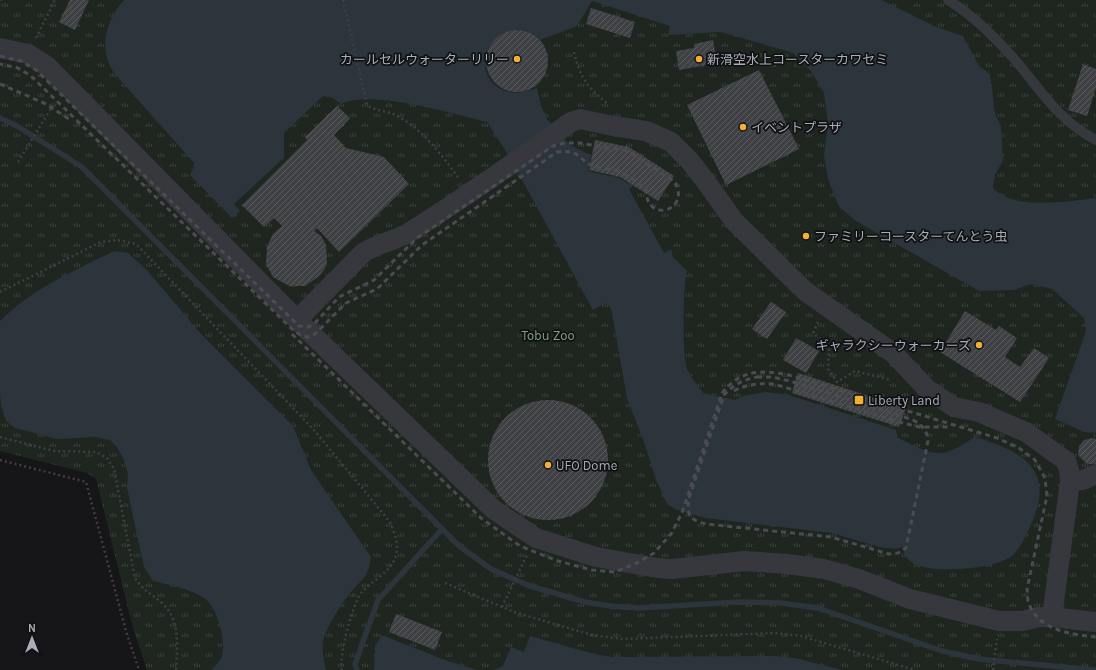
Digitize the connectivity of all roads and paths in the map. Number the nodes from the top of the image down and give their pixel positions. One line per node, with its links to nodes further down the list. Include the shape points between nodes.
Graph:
1 (55, 0): 6 (path)
2 (343, 0): 11 (path, via 367,105 372,109 392,113 410,124 445,159)
3 (948, 0): 9 (lane, via 992,35 1054,109 1078,130)
4 (0, 48): 6 (street)
5 (574, 52): 7 (path, via 578,70 585,82)
6 (28, 54): 14 (street, via 47,66)
7 (612, 107)
8 (48, 113): 10 (path)
9 (1096, 140)
10 (18, 162)
11 (469, 193): 13 (street, via 571,122 580,119 646,130 671,142 693,164 734,220 805,291); 14 (street, via 408,233 375,245 363,253)
12 (0, 292): 28 (path, via 101,242 118,240 136,244 314,430 390,522 396,538 396,555 390,566 361,593 357,602 342,651)
13 (824, 305): 15 (path, via 813,333 829,347 828,369 837,382 855,371); 19 (street, via 892,353 927,389 954,407 978,412 1026,432 1066,461)
14 (297, 320): 23 (street, via 493,509 536,538 596,557 657,568 672,569 745,561 824,569 859,579 910,599 999,620 1023,622 1038,617)
15 (898, 382)
16 (0, 437): 27 (path, via 54,451 96,452 107,458 114,469 135,578 142,589 163,604 174,620 178,640)
17 (0, 460): 26 (path, via 86,482)
18 (1096, 474): 19 (street, via 1083,480)
19 (1070, 481): 23 (street)
20 (523, 562): 22 (path)
21 (445, 583): 22 (path)
22 (502, 607): 29 (path, via 592,635 622,639 775,633 801,636)
23 (1052, 617): 24 (street)
24 (1096, 622)
25 (997, 637): 30 (path)
26 (139, 670)
27 (176, 670)
28 (342, 670)
29 (915, 670)
30 (993, 670)

